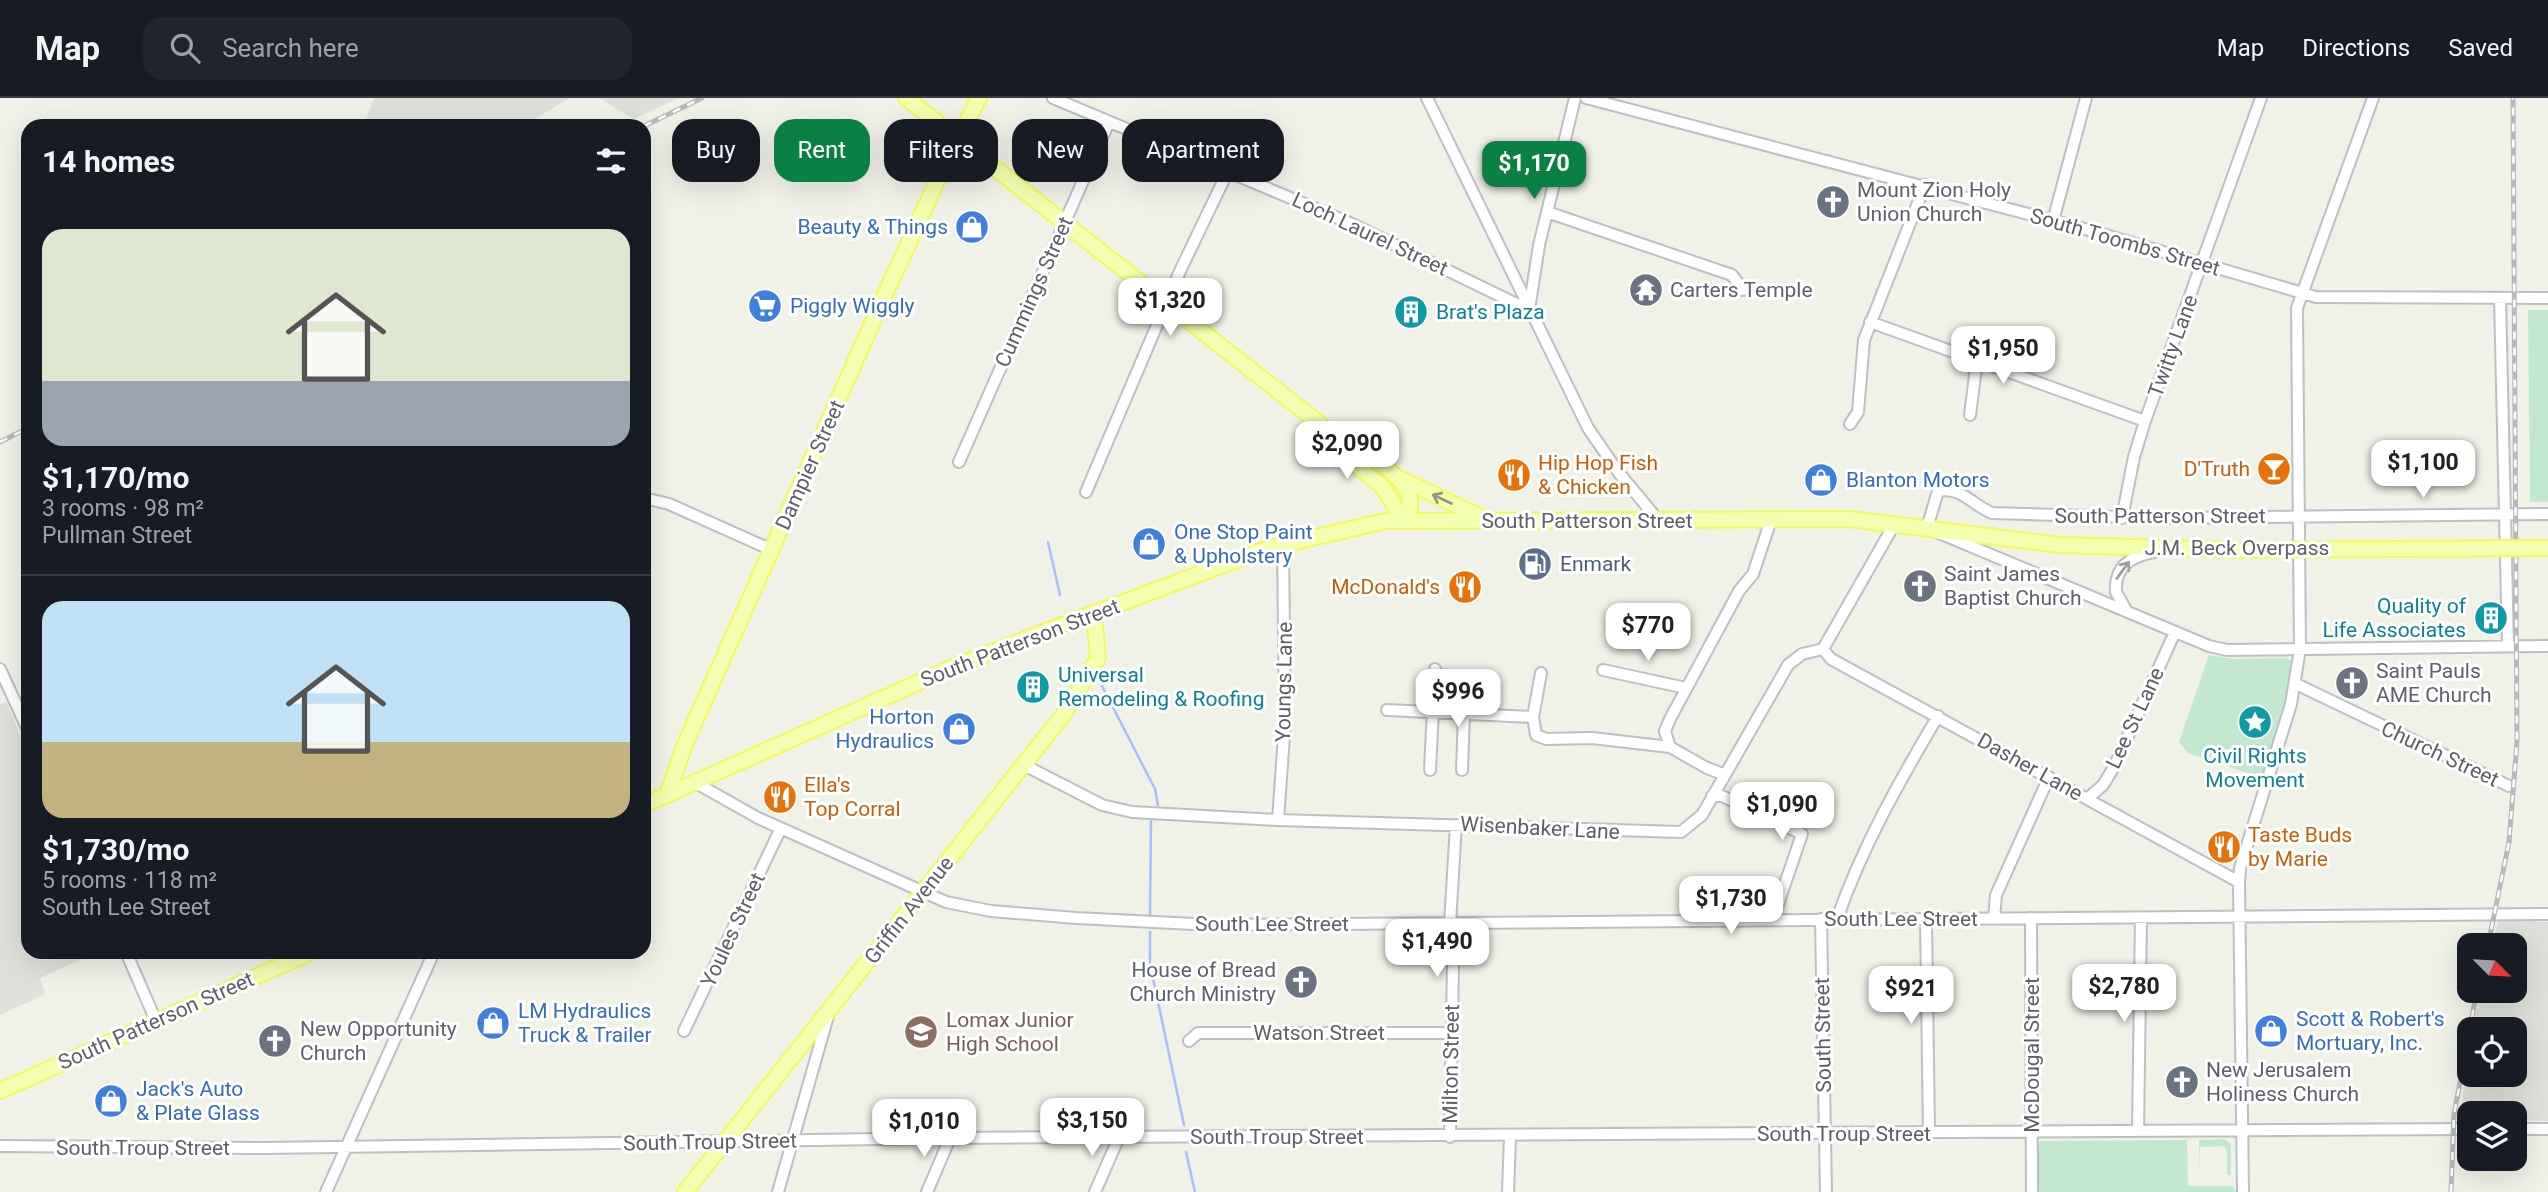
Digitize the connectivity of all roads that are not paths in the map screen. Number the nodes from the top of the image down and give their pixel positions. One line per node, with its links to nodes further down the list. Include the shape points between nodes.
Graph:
1 (906, 98): 10 (main road)
2 (979, 98): 11 (main road, Dampier Street)
3 (1053, 98): 12 (street, Loch Laurel Street)
4 (1427, 98): 28 (street)
5 (1574, 98): 19 (street)
6 (1586, 98): 18 (street, South Toombs Street)
7 (2086, 98): 20 (street)
8 (2261, 98): 22 (street, Twitty Lane)
9 (2373, 98): 24 (street)
10 (934, 119)
11 (968, 119)
12 (1109, 122): 13 (street, Loch Laurel Street); 21 (street, Cummings Street)
13 (1122, 127)
14 (998, 170): 21 (main road)
15 (939, 182): 53 (main road, Dampier Street)
16 (1223, 182): 27 (street)
17 (1254, 182): 28 (street, Loch Laurel Street, via 1398,244)
18 (1924, 186): 20 (street, South Toombs Street); 29 (street)
19 (1547, 212): 23 (street, via 1732,275); 28 (street)
20 (2053, 220): 22 (street, South Toombs Street)
21 (1063, 224): 27 (main road); 35 (street, Cummings Street)
22 (2204, 263): 24 (street, South Toombs Street); 32 (street, Twitty Lane)
23 (1743, 290)
24 (2301, 294): 25 (street, South Toombs Street, via 2339,299); 43 (street, via 2297,308)
25 (2500, 298): 26 (street, South Toombs Street); 41 (street)
26 (2548, 298)
27 (1168, 304): 34 (main road); 38 (street)
28 (1529, 310): 44 (street, via 1588,428)
29 (1870, 323): 30 (street); 33 (street, via 1861,354 1858,412)
30 (1977, 360): 31 (street); 32 (street)
31 (1970, 415)
32 (2145, 421): 42 (street, Twitty Lane)
33 (1850, 424)
34 (1349, 447): 36 (main road); 37 (main road, via 1359,468)
35 (959, 462)
36 (1394, 475): 46 (main road, via 1409,495 1411,507); 47 (main road, one-way to 36)
37 (1382, 486): 46 (main road); 48 (main road, via 1383,498)
38 (1086, 492)
39 (651, 499): 53 (street)
40 (2548, 514): 41 (street, South Patterson Street)
41 (2504, 515): 43 (street, South Patterson Street); 58 (street)
42 (2122, 517): 43 (street, South Patterson Street); 50 (street, South Patterson Street, via 1992,513 1950,489 1938,491)
43 (2298, 518): 61 (street)
44 (1658, 520): 45 (main road, South Patterson Street); 47 (main road, South Patterson Street)
45 (1771, 520): 49 (main road, South Patterson Street); 67 (street, via 1753,575 1739,591)
46 (1404, 522): 47 (main road, South Patterson Street); 48 (main road, South Patterson Street)
47 (1491, 522)
48 (1367, 523): 51 (main road, South Patterson Street)
49 (1895, 523): 50 (main road, South Patterson Street); 60 (street)
50 (1927, 528): 54 (main road, J.M. Beck Overpass, via 2059,545); 55 (street)
51 (1283, 544): 56 (main road, South Patterson Street); 86 (street, Youngs Lane, via 1284,722)
52 (2548, 548): 54 (main road, J.M. Beck Overpass, bridge)
53 (772, 550): 82 (main road, Dampier Street, via 685,744)
54 (2163, 550): 55 (street, one-way to 54, via 2116,592 2120,569 2138,555)
55 (2126, 610): 57 (street)
56 (1094, 614): 75 (main road, Griffin Avenue, via 1098,658 1094,667); 80 (main road, South Patterson Street, via 953,667)
57 (2175, 632): 61 (street, via 2228,650); 84 (street, Lee St Lane, via 2114,767)
58 (2508, 646): 59 (street); 61 (street)
59 (2548, 646)
60 (1823, 649): 72 (street, Dasher Lane, via 1831,659); 78 (street, Wisenbaker Lane, via 1802,654 1788,665)
61 (2300, 649): 66 (street)
62 (0, 669): 71 (street)
63 (1436, 669): 69 (street)
64 (1603, 670): 67 (street)
65 (1541, 673): 73 (street)
66 (2296, 684): 81 (street, Church Street); 89 (street)
67 (1686, 688): 74 (street, via 1665,731)
68 (1387, 710): 69 (street)
69 (1432, 712): 70 (street); 76 (street)
70 (1464, 714): 73 (street); 77 (street)
71 (21, 715)
72 (1938, 716): 79 (street, Dasher Lane); 97 (street, via 1854,871)
73 (1533, 717): 74 (street, via 1536,735 1546,739 1592,738)
74 (1670, 747): 78 (street)
75 (1024, 765): 86 (street, Wisenbaker Lane, via 1110,807); 90 (main road, Griffin Avenue)
76 (1430, 770)
77 (1462, 770)
78 (1726, 775): 83 (street, Wisenbaker Lane)
79 (2049, 777): 84 (street, Dasher Lane); 99 (street, via 1996,895)
80 (696, 783): 82 (main road, South Patterson Street); 88 (street, South Lee Street)
81 (2509, 786)
82 (667, 795): 85 (main road, South Patterson Street)
83 (1712, 796): 87 (street, Wisenbaker Lane, via 1696,822 1674,834); 95 (street, via 1722,796 1802,834)
84 (2087, 799): 89 (street, Dasher Lane)
85 (651, 802)
86 (1278, 820): 87 (street, Wisenbaker Lane)
87 (1456, 825): 100 (street, Milton Street)
88 (781, 828): 90 (street, South Lee Street); 106 (street, Youles Street)
89 (2239, 883): 92 (street)
90 (923, 893): 100 (street, South Lee Street, via 991,911 1118,921); 104 (main road, Griffin Avenue)
91 (2548, 914): 92 (street, South Lee Street)
92 (2239, 917): 94 (street, South Lee Street); 113 (street)
93 (2031, 918): 94 (street, South Lee Street); 99 (street, South Lee Street); 114 (street, McDougal Street)
94 (2141, 918): 115 (street)
95 (1773, 919): 96 (street, South Lee Street); 100 (street, South Lee Street)
96 (1821, 919): 97 (street, South Lee Street); 117 (street, South Street)
97 (1837, 919): 98 (street, South Lee Street)
98 (1926, 919): 99 (street, South Lee Street); 116 (street)
99 (1994, 919)
100 (1450, 923): 107 (street, Milton Street)
101 (129, 959): 105 (street)
102 (295, 959): 105 (main road, South Patterson Street)
103 (431, 959): 125 (street)
104 (830, 1009): 122 (street); 123 (main road, Griffin Avenue)
105 (156, 1021): 109 (main road, South Patterson Street)
106 (684, 1031)
107 (1451, 1033): 108 (street, Watson Street, via 1198,1033); 120 (street, Milton Street)
108 (1189, 1041)
109 (0, 1091)
110 (2457, 1129): 113 (street, South Troup Street)
111 (2527, 1129): 112 (street)
112 (2548, 1129)
113 (2243, 1131): 115 (street, South Troup Street); 134 (street)
114 (2032, 1132): 115 (street, South Troup Street); 116 (street, South Troup Street); 133 (street, McDougal Street)
115 (2138, 1132)
116 (1929, 1133): 117 (street, South Troup Street)
117 (1825, 1134): 118 (street, South Troup Street); 132 (street, South Street)
118 (1510, 1136): 120 (street, South Troup Street); 131 (street)
119 (1119, 1137): 120 (street, South Troup Street); 121 (street, South Troup Street); 130 (street)
120 (1450, 1137)
121 (950, 1138): 122 (street, South Troup Street); 129 (street)
122 (792, 1142): 123 (street, South Troup Street); 128 (street)
123 (726, 1143): 125 (street, South Troup Street); 127 (main road, Griffin Avenue)
124 (0, 1146): 125 (street, South Troup Street)
125 (347, 1147): 126 (street)
126 (326, 1192)
127 (685, 1192)
128 (778, 1192)
129 (928, 1192)
130 (1095, 1192)
131 (1508, 1192)
132 (1826, 1192)
133 (2032, 1192)
134 (2244, 1192)

